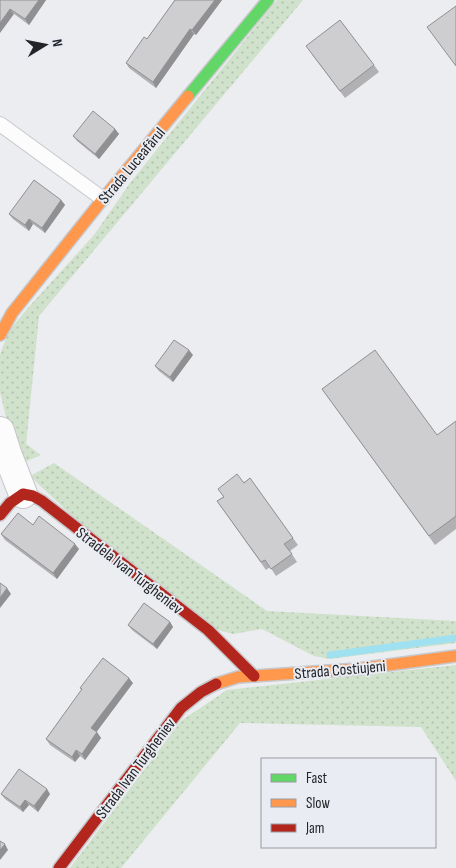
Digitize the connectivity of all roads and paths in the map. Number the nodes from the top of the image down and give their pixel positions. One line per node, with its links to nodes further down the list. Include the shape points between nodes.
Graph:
1 (268, 0): 3 (street, Strada Luceafărul)
2 (0, 124): 3 (lane)
3 (103, 199): 4 (street, Strada Luceafărul, via 12,313)
4 (0, 334)
5 (0, 431): 6 (street)
6 (23, 494): 7 (street); 9 (street, Stradela Ivan Turgheniev, via 42,501 208,630)
7 (0, 515)
8 (456, 656): 9 (street, Strada Costiujeni, via 358,669)
9 (254, 676): 10 (street, Strada Costiujeni)
10 (223, 681): 11 (street, Strada Ivan Turgheniev, via 199,693 181,708)
11 (59, 868)

